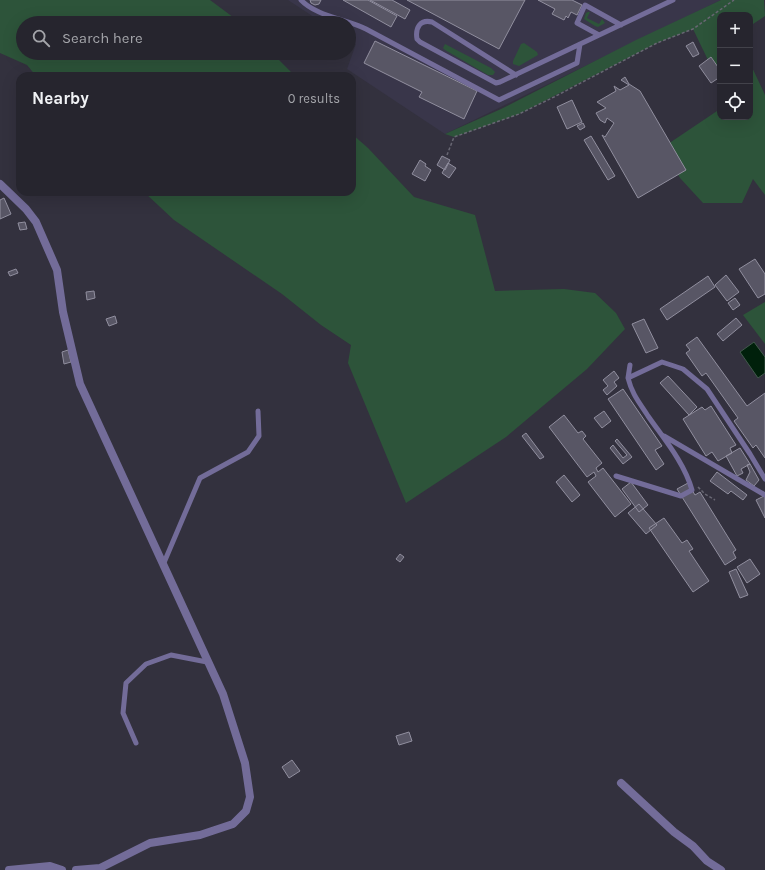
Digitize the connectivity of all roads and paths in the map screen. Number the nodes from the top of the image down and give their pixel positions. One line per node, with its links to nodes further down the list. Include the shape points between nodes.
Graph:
1 (301, 0): 4 (lane)
2 (673, 0): 6 (lane)
3 (734, 0): 10 (path, via 693,29 657,43 519,114 454,137)
4 (330, 16)
5 (356, 23): 8 (lane, via 500,100 577,63)
6 (621, 25): 7 (lane); 7 (lane, via 585,5 577,23)
7 (599, 35): 8 (lane)
8 (580, 44): 9 (lane)
9 (516, 75): 9 (lane, via 496,83 420,42 416,31 421,22 432,22)
10 (447, 155)
11 (0, 184): 21 (street, via 26,209 36,222 46,243 57,270 63,312 80,384)
12 (630, 365): 13 (lane)
13 (628, 378): 15 (lane, via 631,391); 18 (lane, via 662,362 683,369 707,389)
14 (258, 411): 21 (lane, via 259,436 248,452 200,478)
15 (661, 434): 17 (lane); 19 (lane)
16 (616, 476): 17 (lane, via 681,496 692,490)
17 (688, 478): 20 (path)
18 (765, 480)
19 (765, 495)
20 (715, 500)
21 (163, 565): 22 (street)
22 (207, 662): 23 (lane, via 171,655 146,664 126,683 123,713); 27 (street, via 222,694 245,763 250,797 246,811 233,824 200,835 150,843 100,868)
23 (136, 743)
24 (621, 783): 28 (street)
25 (9, 870): 26 (street, via 50,866)
26 (62, 870)
27 (76, 870)
28 (720, 870)

